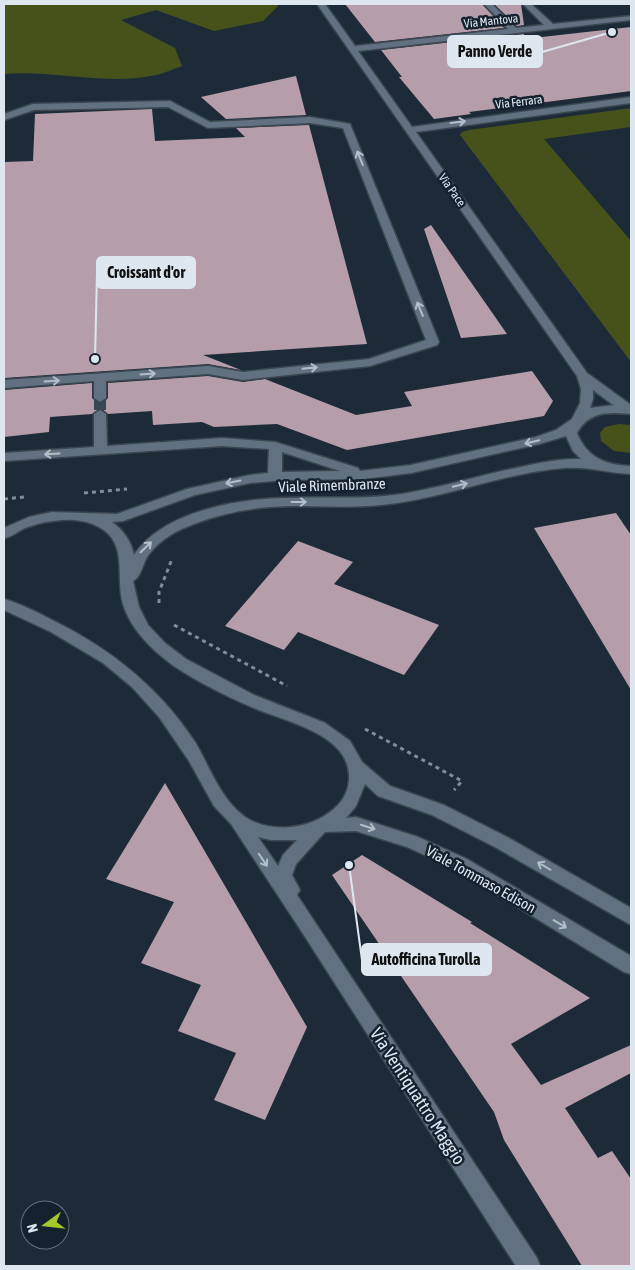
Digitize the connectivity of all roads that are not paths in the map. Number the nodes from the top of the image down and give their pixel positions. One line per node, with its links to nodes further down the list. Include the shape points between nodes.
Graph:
1 (321, 4): 9 (street, Via Pace)
2 (488, 4): 7 (street)
3 (527, 4): 6 (street)
4 (631, 18): 6 (street, Via Mantova)
5 (473, 26): 8 (street)
6 (551, 27): 7 (street, Via Mantova)
7 (514, 31): 8 (street, Via Mantova)
8 (481, 35): 9 (street, Via Mantova)
9 (353, 49): 12 (street, Via Pace)
10 (631, 100): 12 (street, Via Ferrara, one-way to 10)
11 (4, 117): 14 (street, one-way to 11, via 208,370 243,376 370,362 433,342 347,126 310,120 208,125 170,104 33,106)
12 (410, 130): 13 (street, Via Pace)
13 (582, 376): 17 (street, Via Pace); 19 (street, Via Pace, via 588,400)
14 (100, 378): 15 (street, one-way to 14); 16 (street)
15 (4, 384)
16 (100, 398)
17 (631, 410): 19 (street, Viale Rimembranze, via 603,409)
18 (100, 414): 21 (street)
19 (577, 421): 23 (street, Via Pace, via 571,433 574,446 586,458); 25 (street, Viale Rimembranze, one-way to 25, via 561,433 532,442)
20 (275, 446): 21 (street, via 222,442); 25 (street, via 345,469); 26 (street)
21 (101, 451): 22 (street, one-way to 22)
22 (4, 457)
23 (607, 467): 24 (street, Viale Rimembranze); 27 (street); 32 (street, Viale Rimembranze, one-way to 23, via 135,561 142,550 163,533 205,515 280,502 387,500 556,465 588,463)
24 (631, 470)
25 (377, 474): 26 (street, Viale Rimembranze)
26 (275, 477): 28 (street, Viale Rimembranze, one-way to 28, via 210,487 118,518)
27 (631, 479)
28 (82, 517): 29 (street, Viale Rimembranze, via 56,516); 32 (street, via 104,525 120,538 127,556)
29 (30, 521): 30 (street); 31 (street)
30 (4, 527)
31 (4, 534)
32 (127, 590): 34 (street, via 139,625 158,645 179,661 251,701 332,734 343,743)
33 (4, 604): 35 (street, Via Ventiquattro Maggio, via 94,649 137,683 175,725 219,800)
34 (356, 766): 36 (street, via 358,778 350,803); 37 (street, one-way to 34, via 501,842 438,810 384,791)
35 (236, 819): 36 (street, via 248,826 280,834); 38 (street, Via Ventiquattro Maggio, one-way to 38)
36 (320, 827): 38 (street, Via Ventiquattro Maggio, via 289,860 283,875); 39 (street, Viale Tommaso Edison, one-way to 39, via 356,824 433,851 461,864)
37 (631, 917)
38 (308, 926): 40 (street, Via Ventiquattro Maggio)
39 (631, 966)
40 (529, 1266)

